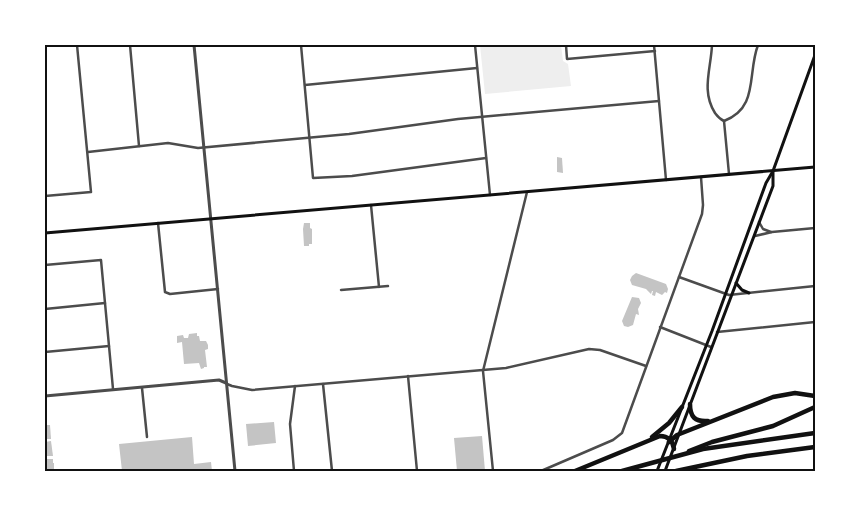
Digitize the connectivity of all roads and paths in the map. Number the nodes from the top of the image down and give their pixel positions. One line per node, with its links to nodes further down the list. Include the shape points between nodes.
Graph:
1 (78, 45): 20 (street)
2 (130, 45): 18 (street)
3 (194, 45): 19 (street)
4 (301, 45): 13 (street)
5 (475, 45): 12 (street)
6 (566, 45): 10 (street, via 567,59)
7 (654, 45): 10 (street)
8 (712, 45): 16 (street, via 707,94 718,118)
9 (758, 45): 16 (street, via 747,102 738,113)
10 (655, 51): 14 (street)
11 (815, 56): 23 (main road)
12 (477, 68): 13 (street); 15 (street)
13 (305, 85): 17 (street)
14 (659, 101): 15 (street); 26 (street)
15 (482, 116): 17 (street); 21 (street)
16 (724, 120): 24 (street)
17 (310, 137): 19 (street); 21 (street, via 312,178 352,176)
18 (140, 146): 19 (street, via 168,143); 20 (street)
19 (204, 147): 31 (street)
20 (88, 152): 29 (street, via 91,192)
21 (486, 158): 28 (street)
22 (815, 167): 23 (main road)
23 (772, 170): 24 (main road); 32 (main road, via 773,186); 46 (main road)
24 (729, 174): 25 (main road)
25 (701, 177): 26 (main road); 39 (street, via 703,210)
26 (666, 180): 27 (main road)
27 (527, 192): 28 (main road); 59 (street)
28 (490, 194): 30 (main road)
29 (45, 196)
30 (371, 205): 31 (main road); 43 (street)
31 (212, 218): 33 (main road); 44 (street)
32 (759, 222): 35 (street, via 763,229); 37 (main road)
33 (158, 223): 36 (main road); 44 (street, via 165,292)
34 (815, 228): 35 (street)
35 (772, 232): 37 (street)
36 (45, 233)
37 (753, 237): 40 (main road)
38 (45, 265): 49 (street, via 101,260)
39 (678, 277): 46 (street); 52 (street)
40 (736, 282): 47 (main road); 48 (main road)
41 (388, 286): 43 (street)
42 (815, 286): 47 (street)
43 (378, 287): 45 (street)
44 (218, 289): 61 (street)
45 (341, 290)
46 (725, 294): 48 (street); 55 (main road)
47 (748, 294): 48 (street)
48 (731, 295): 53 (main road)
49 (105, 303): 50 (street); 54 (street)
50 (45, 308)
51 (815, 322): 53 (street)
52 (660, 328): 55 (street); 58 (street)
53 (717, 332): 56 (main road)
54 (109, 346): 57 (street); 65 (street)
55 (706, 346): 56 (street); 69 (main road)
56 (711, 347): 68 (main road)
57 (45, 352)
58 (646, 366): 59 (street, via 589,349); 87 (street, via 620,436)
59 (484, 370): 60 (street); 86 (street)
60 (408, 376): 62 (street); 85 (street)
61 (226, 383): 63 (street, via 248,390); 64 (street, via 219,380); 82 (street)
62 (323, 384): 63 (street); 84 (street)
63 (295, 386): 83 (street, via 290,424)
64 (142, 388): 65 (street); 74 (street)
65 (114, 390): 66 (street)
66 (45, 396)
67 (815, 396): 71 (highway, via 799,393 779,395)
68 (690, 404): 71 (highway, via 691,414 696,420); 73 (main road)
69 (682, 407): 75 (main road); 76 (highway, via 664,428)
70 (815, 408): 79 (highway, via 773,426 706,444)
71 (715, 420): 73 (highway)
72 (815, 433): 79 (highway)
73 (679, 434): 75 (highway); 77 (main road)
74 (147, 437)
75 (670, 440): 76 (highway, via 660,436); 77 (highway); 90 (main road)
76 (640, 445): 88 (highway)
77 (674, 448): 91 (main road)
78 (815, 448): 80 (highway, via 747,456)
79 (684, 454): 89 (highway)
80 (678, 470)
81 (815, 470): 92 (street)
82 (235, 471)
83 (294, 471)
84 (332, 471)
85 (417, 471)
86 (492, 471)
87 (541, 471)
88 (575, 471)
89 (622, 471)
90 (657, 471)
91 (665, 471)
92 (810, 471)

